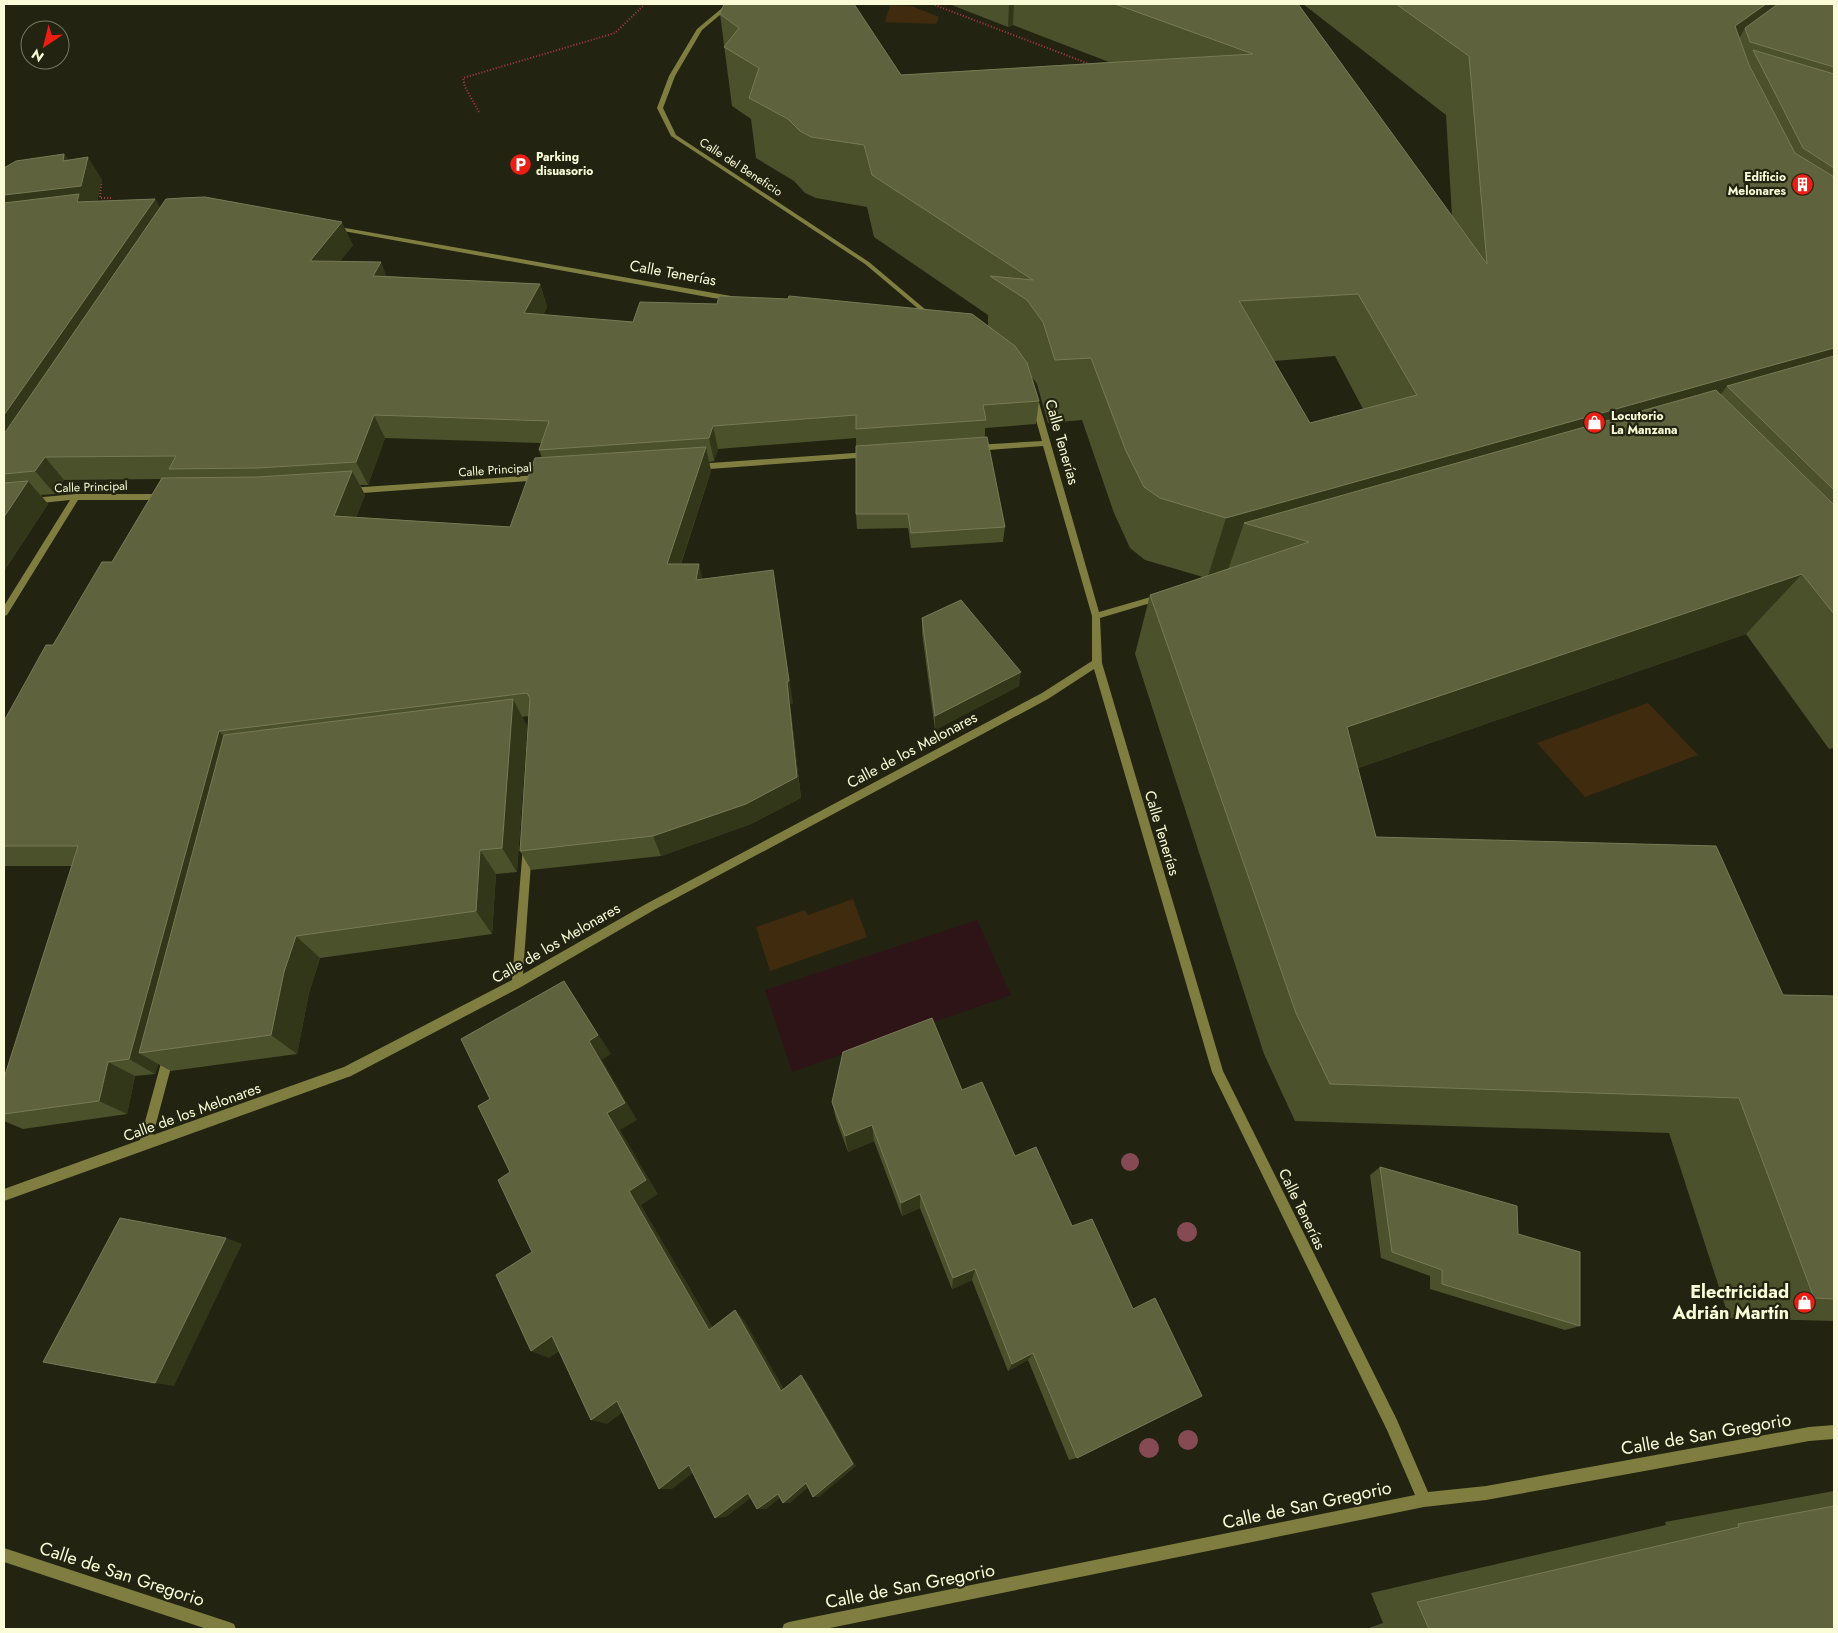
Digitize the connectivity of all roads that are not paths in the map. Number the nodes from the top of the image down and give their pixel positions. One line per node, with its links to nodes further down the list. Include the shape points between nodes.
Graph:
1 (730, 4): 5 (street, Calle del Beneficio, via 700,29 672,76 660,108 674,136 867,263)
2 (325, 226): 3 (street, Calle Tenerías, via 713,296)
3 (741, 298)
4 (906, 310): 5 (street)
5 (924, 311): 6 (street)
6 (932, 315)
7 (1033, 395): 8 (street, Calle Tenerías)
8 (1046, 443): 9 (street); 19 (street, Calle Tenerías)
9 (967, 448)
10 (878, 454): 11 (street)
11 (690, 467)
12 (551, 477): 13 (street, Calle Principal)
13 (343, 492)
14 (76, 497): 15 (street, Calle Principal); 16 (street, Calle Principal); 18 (street)
15 (175, 497)
16 (22, 502)
17 (1173, 593): 19 (street)
18 (4, 613)
19 (1096, 616): 20 (street, Calle Tenerías)
20 (1097, 663): 22 (street, Calle de los Melonares, via 1045,696 650,907); 27 (street, Calle Tenerías, via 1218,1072 1392,1425)
21 (528, 837): 22 (street)
22 (517, 983): 24 (street, Calle de los Melonares, via 347,1072)
23 (171, 1046): 24 (street)
24 (145, 1145): 25 (street, Calle de los Melonares)
25 (4, 1195)
26 (1834, 1432): 27 (street, Calle de San Gregorio, via 1808,1434 1486,1493)
27 (1424, 1500): 30 (street, Calle de San Gregorio)
28 (4, 1555): 29 (street, Calle de San Gregorio)
29 (229, 1629)
30 (790, 1629)

